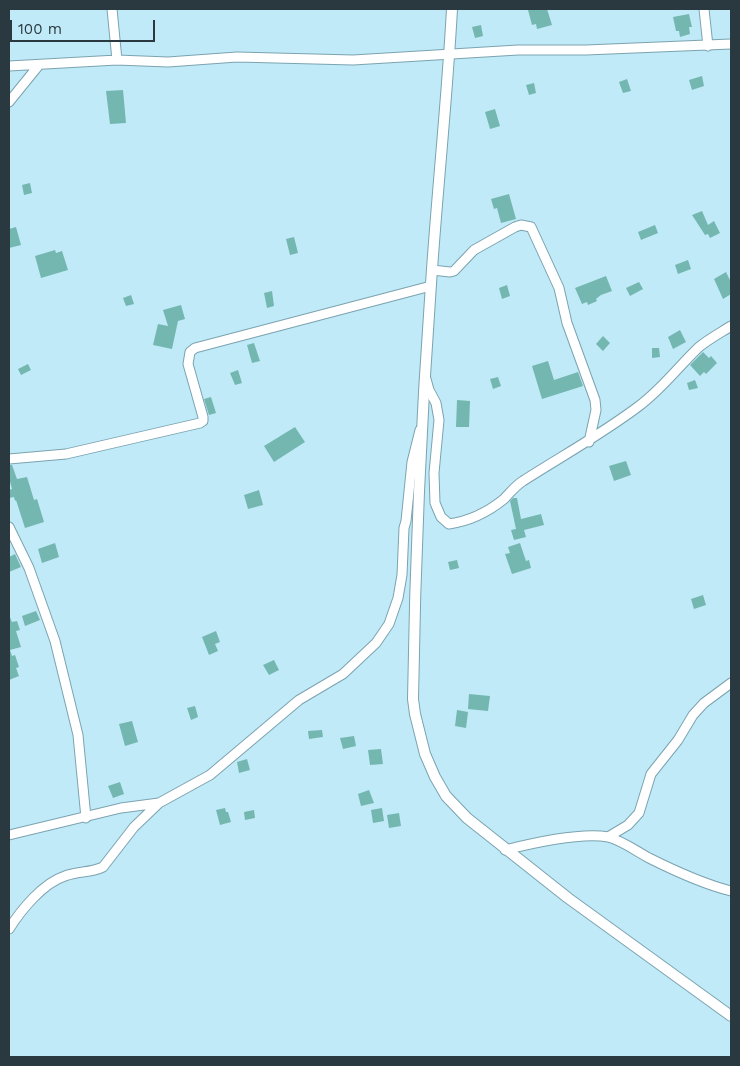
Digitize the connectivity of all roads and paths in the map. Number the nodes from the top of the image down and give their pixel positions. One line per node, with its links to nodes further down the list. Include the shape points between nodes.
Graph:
1 (112, 9): 7 (street)
2 (452, 9): 6 (street)
3 (704, 9): 5 (street)
4 (731, 44): 5 (street)
5 (708, 46): 6 (street)
6 (450, 54): 7 (street, via 353,60 237,57 168,62); 11 (street)
7 (117, 60): 8 (street)
8 (39, 65): 9 (street); 10 (street)
9 (9, 66)
10 (9, 102)
11 (432, 270): 12 (street); 16 (street, via 454,271 474,250 486,243 515,227 531,227 559,288 567,323 595,400)
12 (430, 286): 14 (street); 17 (street, via 192,350 188,364 203,421 200,423 66,454)
13 (731, 326): 16 (street, via 701,346 640,405)
14 (426, 379): 15 (street); 16 (street, via 439,420 434,466 435,503 441,517 449,524 475,518 500,502 522,481)
15 (422, 422): 20 (street, via 412,462 398,598 384,633 343,674 299,700 210,775); 24 (street, via 415,586 415,714 425,754 446,796)
16 (589, 442)
17 (9, 460)
18 (9, 527): 21 (street, via 29,568 54,641 78,735)
19 (731, 683): 23 (street, via 693,715 651,774 639,813 628,825)
20 (159, 803): 21 (street, via 121,808); 26 (street, via 134,827 103,867 54,881 24,908)
21 (86, 818): 22 (street)
22 (9, 835)
23 (608, 837): 24 (street, via 546,841); 25 (street, via 667,867)
24 (505, 850): 27 (street)
25 (731, 891)
26 (9, 929)
27 (731, 1016)

